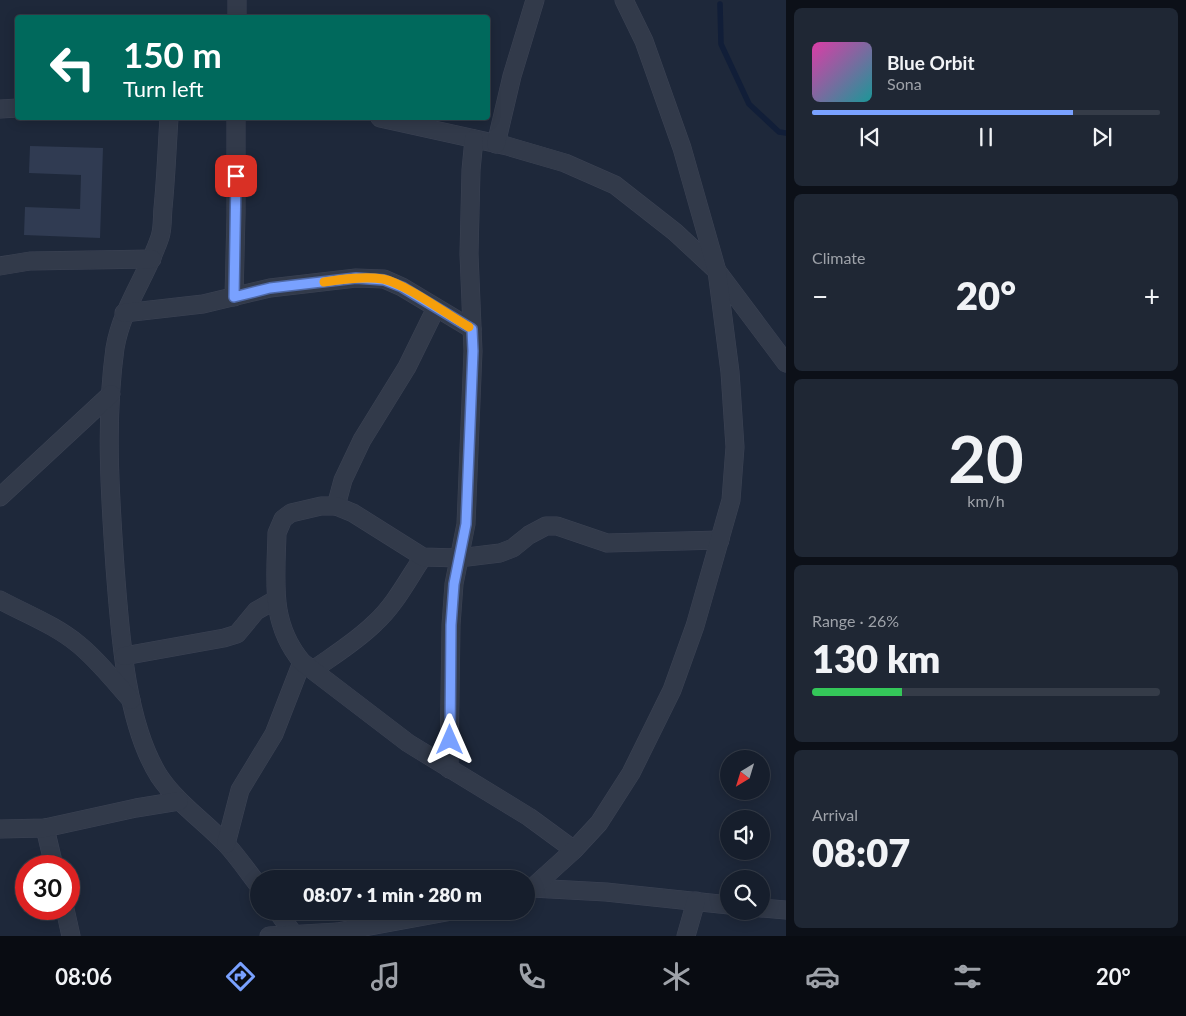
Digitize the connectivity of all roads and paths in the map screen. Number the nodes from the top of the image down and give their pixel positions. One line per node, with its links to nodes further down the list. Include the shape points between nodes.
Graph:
1 (237, 0): 4 (street)
2 (535, 0): 11 (street)
3 (624, 0): 14 (street, via 644,41 682,148)
4 (237, 15)
5 (15, 108): 6 (street)
6 (0, 109)
7 (168, 120): 12 (street, via 161,234)
8 (236, 120): 15 (street)
9 (389, 120): 10 (street)
10 (474, 138): 11 (street); 18 (street, via 469,254)
11 (496, 144): 14 (street, via 565,163 615,185)
12 (152, 259): 13 (street, via 30,261); 17 (street)
13 (0, 266)
14 (717, 271): 19 (street); 23 (street, via 730,372 735,447 731,500)
15 (234, 297): 16 (street, via 270,288 356,278 384,280); 17 (street)
16 (436, 308): 18 (street); 22 (street, via 407,367 362,440 342,480)
17 (124, 313): 20 (street, via 116,347)
18 (472, 329): 25 (street, via 466,524)
19 (786, 363)
20 (111, 394): 21 (street); 28 (street, via 109,489)
21 (0, 497)
22 (336, 506): 24 (street); 27 (street, via 301,510 283,519 277,532)
23 (720, 540): 25 (street, via 607,543 557,526 546,526 514,548); 36 (street, via 672,690 631,773 599,823)
24 (423, 557): 25 (street); 29 (street, via 376,622 361,636)
25 (459, 558): 31 (street, via 451,625)
26 (0, 600): 30 (street, via 78,643)
27 (275, 600): 28 (street, via 256,611 237,634); 29 (street, via 290,648)
28 (124, 656): 30 (street)
29 (307, 666): 31 (street, via 408,743); 35 (street, via 274,734 240,790)
30 (132, 701): 32 (street, via 144,746 160,776)
31 (449, 769): 36 (street, via 529,817)
32 (179, 801): 33 (street); 35 (street)
33 (46, 828): 34 (street); 37 (street)
34 (0, 829)
35 (226, 844): 38 (street)
36 (574, 850): 39 (street)
37 (52, 855)
38 (250, 875)
39 (535, 883)
40 (535, 888): 41 (street)
41 (696, 901): 42 (street); 51 (street)
42 (720, 904)
43 (770, 909): 44 (street)
44 (786, 910)
45 (68, 920): 49 (street)
46 (283, 920): 48 (street)
47 (403, 920): 48 (street, via 337,932)
48 (294, 935): 50 (street)
49 (72, 936)
50 (269, 936)
51 (686, 936)

